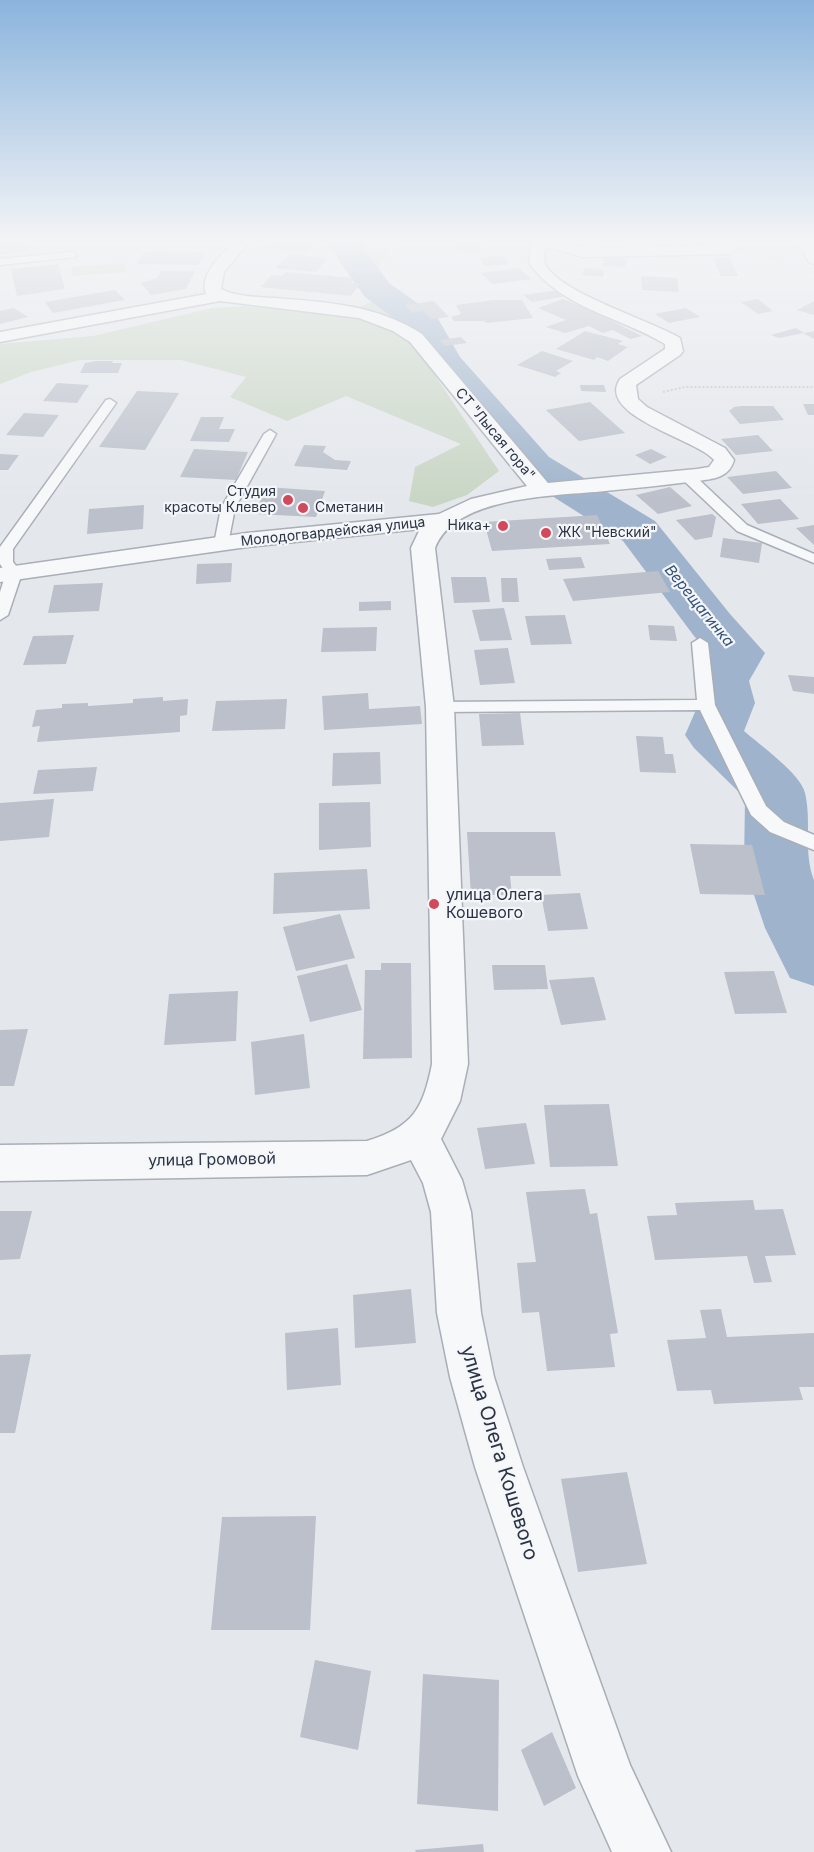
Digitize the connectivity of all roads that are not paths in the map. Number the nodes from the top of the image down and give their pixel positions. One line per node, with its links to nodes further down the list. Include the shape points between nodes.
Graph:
1 (55, 327): 4 (street)
2 (401, 327): 8 (street, СТ "Лысая гора", via 416,338)
3 (648, 327): 7 (street, Молодогвардейская улица, via 674,342 674,351 627,383 626,397 640,411 718,452 724,460 715,472)
4 (0, 338)
5 (110, 403): 12 (lane, via 6,549)
6 (270, 434): 10 (lane, via 228,508)
7 (692, 476): 8 (street, Молодогвардейская улица); 11 (lane, via 742,528)
8 (542, 490): 9 (street, Молодогвардейская улица, via 474,504)
9 (444, 520): 10 (street, Молодогвардейская улица); 16 (street, via 429,533 423,548)
10 (221, 544): 12 (street, Молодогвардейская улица)
11 (814, 559)
12 (7, 574): 13 (lane)
13 (0, 615)
14 (700, 643): 15 (lane)
15 (706, 705): 16 (lane); 17 (lane, via 758,810 777,826)
16 (440, 707): 18 (street, via 450,1064 437,1117)
17 (814, 843)
18 (418, 1135): 19 (street, улица Громовой, via 397,1150 368,1158); 20 (street, улица Олега Кошевого, via 442,1180 450,1212 459,1313 472,1377 499,1467 606,1776)
19 (0, 1162)
20 (642, 1852)

